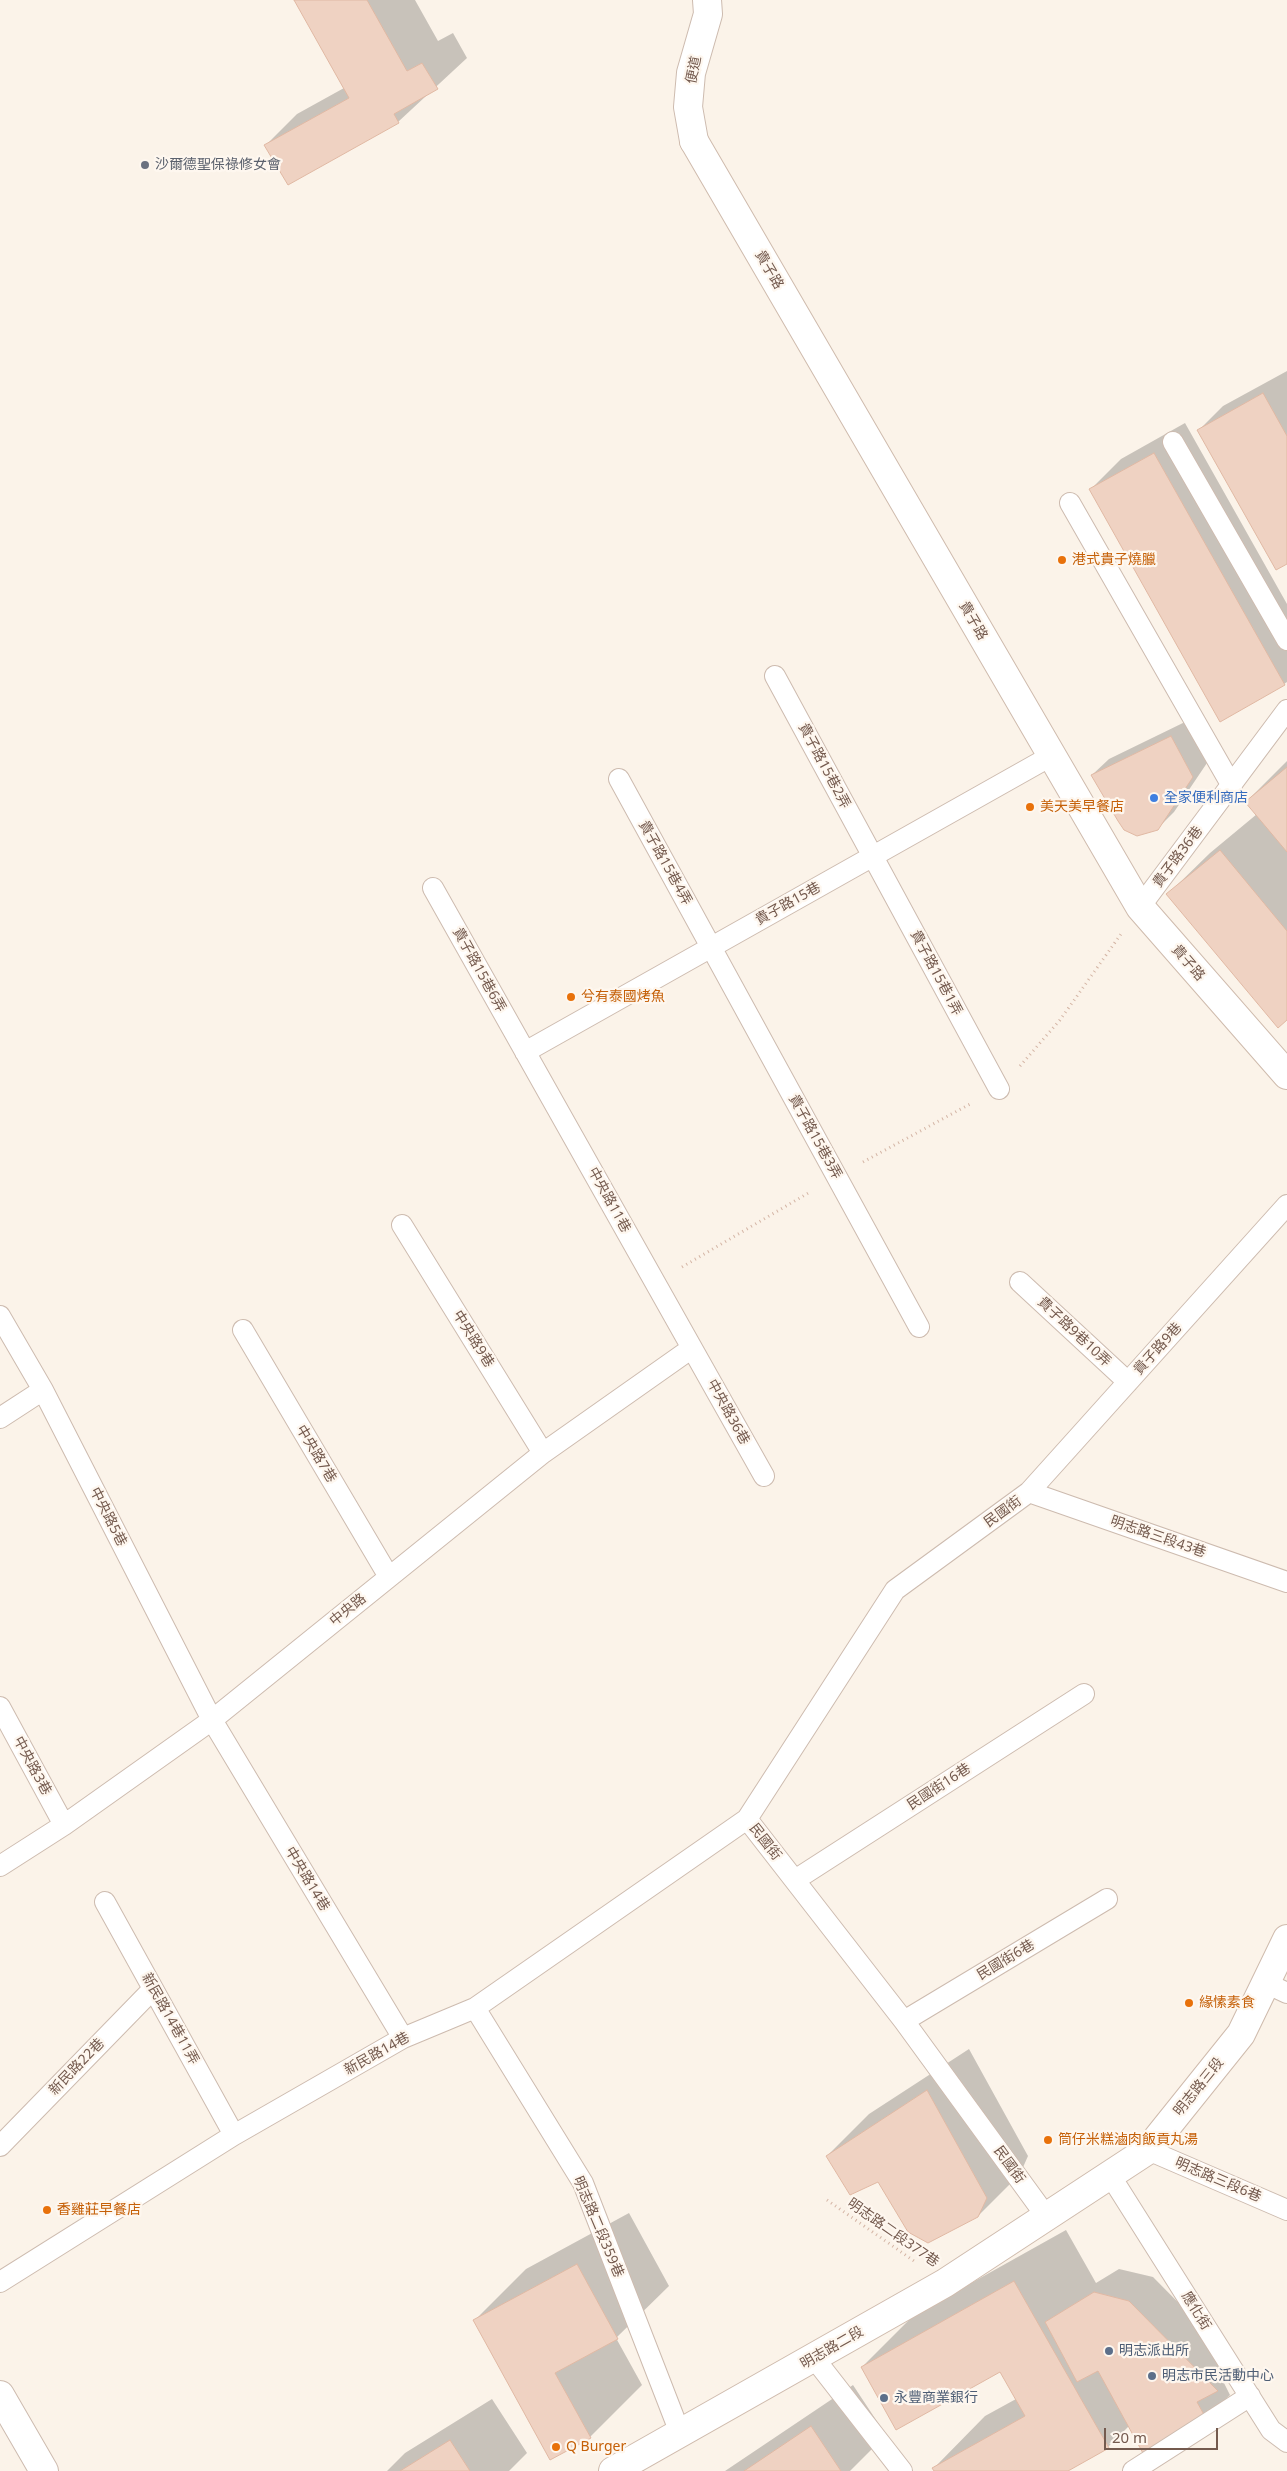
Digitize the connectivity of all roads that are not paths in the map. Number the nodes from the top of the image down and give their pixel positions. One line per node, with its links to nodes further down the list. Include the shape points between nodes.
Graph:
1 (707, 0): 2 (street, 便道, via 708,14 690,81 688,107)
2 (694, 141): 8 (street, 貴子路)
3 (1173, 442): 5 (lane)
4 (1070, 503): 10 (lane)
5 (1287, 640)
6 (775, 676): 11 (lane, 貴子路15巷2弄)
7 (1287, 710): 10 (lane, 貴子路36巷)
8 (1051, 756): 11 (lane, 貴子路15巷); 13 (street, 貴子路)
9 (619, 779): 14 (lane, 貴子路15巷4弄)
10 (1232, 786): 13 (lane, 貴子路36巷)
11 (872, 856): 14 (lane, 貴子路15巷); 17 (lane, 貴子路15巷1弄)
12 (433, 888): 15 (lane, 貴子路15巷6弄)
13 (1140, 908): 16 (street, 貴子路)
14 (711, 947): 15 (lane, 貴子路15巷); 22 (lane, 貴子路15巷3弄)
15 (525, 1052): 24 (lane, 中央路11巷)
16 (1287, 1075)
17 (999, 1089)
18 (1287, 1206): 25 (lane, 貴子路9巷)
19 (402, 1225): 28 (lane, 中央路9巷)
20 (1020, 1282): 25 (lane, 貴子路9巷10弄)
21 (0, 1316): 26 (lane, 中央路5巷)
22 (919, 1327)
23 (242, 1330): 31 (lane, 中央路7巷)
24 (692, 1348): 28 (lane, 中央路); 29 (lane, 中央路36巷)
25 (1128, 1382): 30 (lane, 貴子路9巷)
26 (43, 1390): 27 (lane); 35 (lane, 中央路5巷)
27 (0, 1418)
28 (543, 1452): 31 (lane, 中央路)
29 (764, 1476)
30 (1030, 1492): 32 (lane, 明志路三段43巷); 36 (lane, 民國街, via 895,1590)
31 (389, 1577): 35 (lane, 中央路)
32 (1287, 1582)
33 (1084, 1694): 39 (lane, 民國街16巷)
34 (0, 1707): 37 (lane, 中央路3巷)
35 (212, 1720): 37 (lane, 中央路); 47 (lane, 中央路14巷)
36 (747, 1818): 39 (lane, 民國街); 45 (lane, 新民路14巷)
37 (64, 1825): 38 (lane, 中央路)
38 (0, 1866)
39 (795, 1880): 46 (lane, 民國街)
40 (1107, 1899): 46 (lane, 民國街6巷)
41 (105, 1902): 44 (lane, 新民路14巷11弄)
42 (1287, 1939): 43 (street, 明志路三段)
43 (1276, 1988): 50 (street, 明志路三段)
44 (153, 1989): 48 (lane, 新民路14巷11弄); 49 (lane, 新民路22巷)
45 (475, 2008): 47 (lane, 新民路14巷); 58 (lane, 明志路二段359巷, via 583,2183)
46 (904, 2021): 53 (lane, 民國街)
47 (403, 2038): 48 (lane, 新民路14巷)
48 (234, 2136): 54 (lane, 新民路14巷)
49 (0, 2146)
50 (1148, 2150): 51 (street, 明志路三段); 52 (lane, 明志路三段6巷)
51 (1110, 2175): 53 (street, 明志路三段); 57 (lane, 應化街)
52 (1287, 2210)
53 (1046, 2216): 55 (street, 明志路二段, via 945,2283)
54 (0, 2282)
55 (814, 2358): 58 (street, 明志路二段); 62 (lane)
56 (0, 2395): 60 (street)
57 (1250, 2396): 59 (lane, 應化街, via 1271,2430); 63 (lane)
58 (680, 2433): 61 (street, 明志路二段)
59 (1287, 2442)
60 (44, 2471)
61 (613, 2471)
62 (902, 2471)
63 (1132, 2471)

